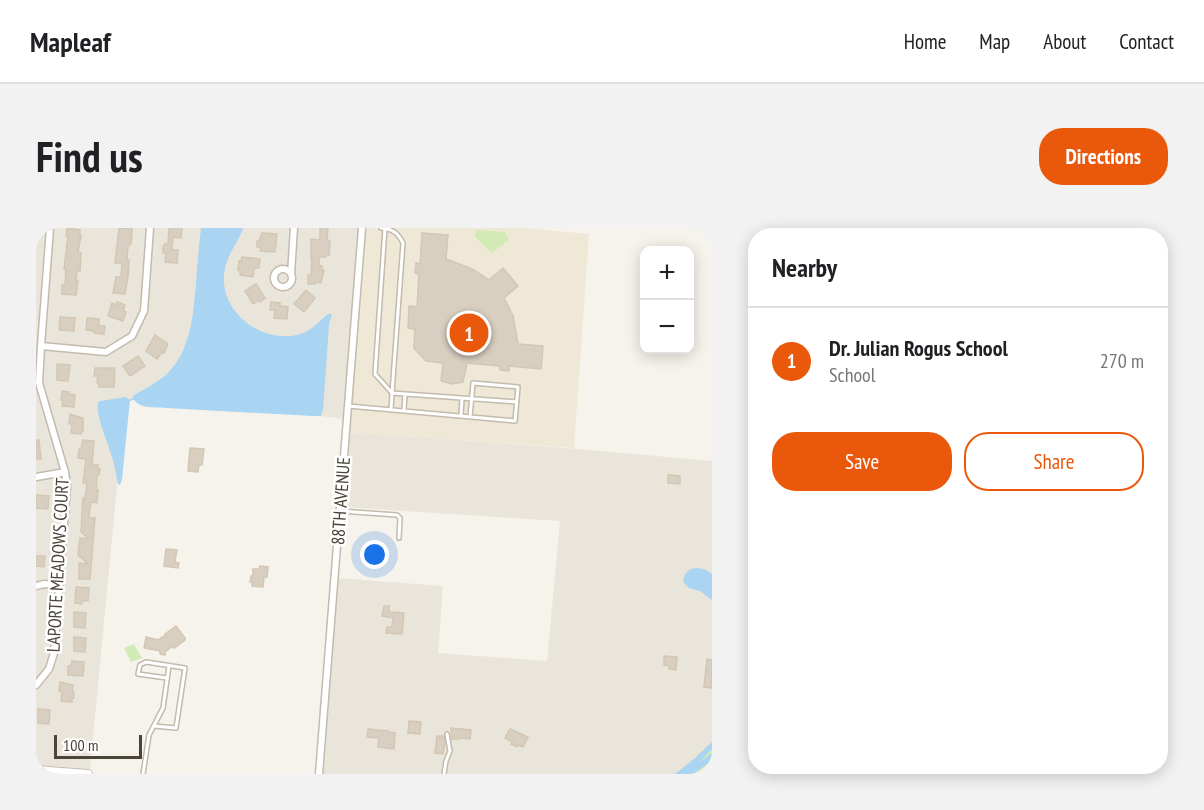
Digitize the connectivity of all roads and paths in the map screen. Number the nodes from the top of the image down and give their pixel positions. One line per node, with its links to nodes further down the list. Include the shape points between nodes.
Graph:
1 (50, 228): 7 (street, LAPORTE MEADOWS COURT)
2 (150, 228): 7 (street, via 144,311 132,336 106,352)
3 (294, 228): 6 (street)
4 (362, 228): 13 (street, 88TH AVENUE)
5 (383, 228): 8 (lane, via 375,374); 8 (lane, via 399,234 403,243)
6 (291, 274)
7 (41, 346): 18 (street, LAPORTE MEADOWS COURT, via 40,387)
8 (392, 393): 9 (lane); 14 (lane)
9 (405, 394): 10 (lane); 15 (lane)
10 (462, 399): 11 (lane); 16 (lane)
11 (472, 400): 12 (lane); 12 (lane, via 473,383 518,387); 17 (lane)
12 (517, 402): 17 (lane, via 515,421)
13 (348, 406): 14 (lane); 20 (street, 88TH AVENUE)
14 (391, 410): 15 (lane)
15 (404, 411): 16 (lane)
16 (460, 416): 17 (lane)
17 (470, 417)
18 (65, 472): 19 (street); 22 (street, LAPORTE MEADOWS COURT)
19 (36, 477)
20 (340, 511): 21 (lane, via 397,515); 32 (street, 88TH AVENUE)
21 (399, 538)
22 (59, 585): 23 (street); 26 (street, LAPORTE MEADOWS COURT, via 53,659)
23 (36, 586)
24 (169, 665): 25 (lane); 25 (lane, via 146,662 140,665 138,674); 27 (lane, via 185,668 176,728)
25 (167, 678): 27 (lane, via 162,708)
26 (36, 684)
27 (154, 726): 31 (lane, via 147,743)
28 (447, 734): 33 (lane, via 450,751)
29 (36, 770): 30 (street)
30 (88, 774)
31 (143, 774)
32 (319, 774)
33 (444, 774)

